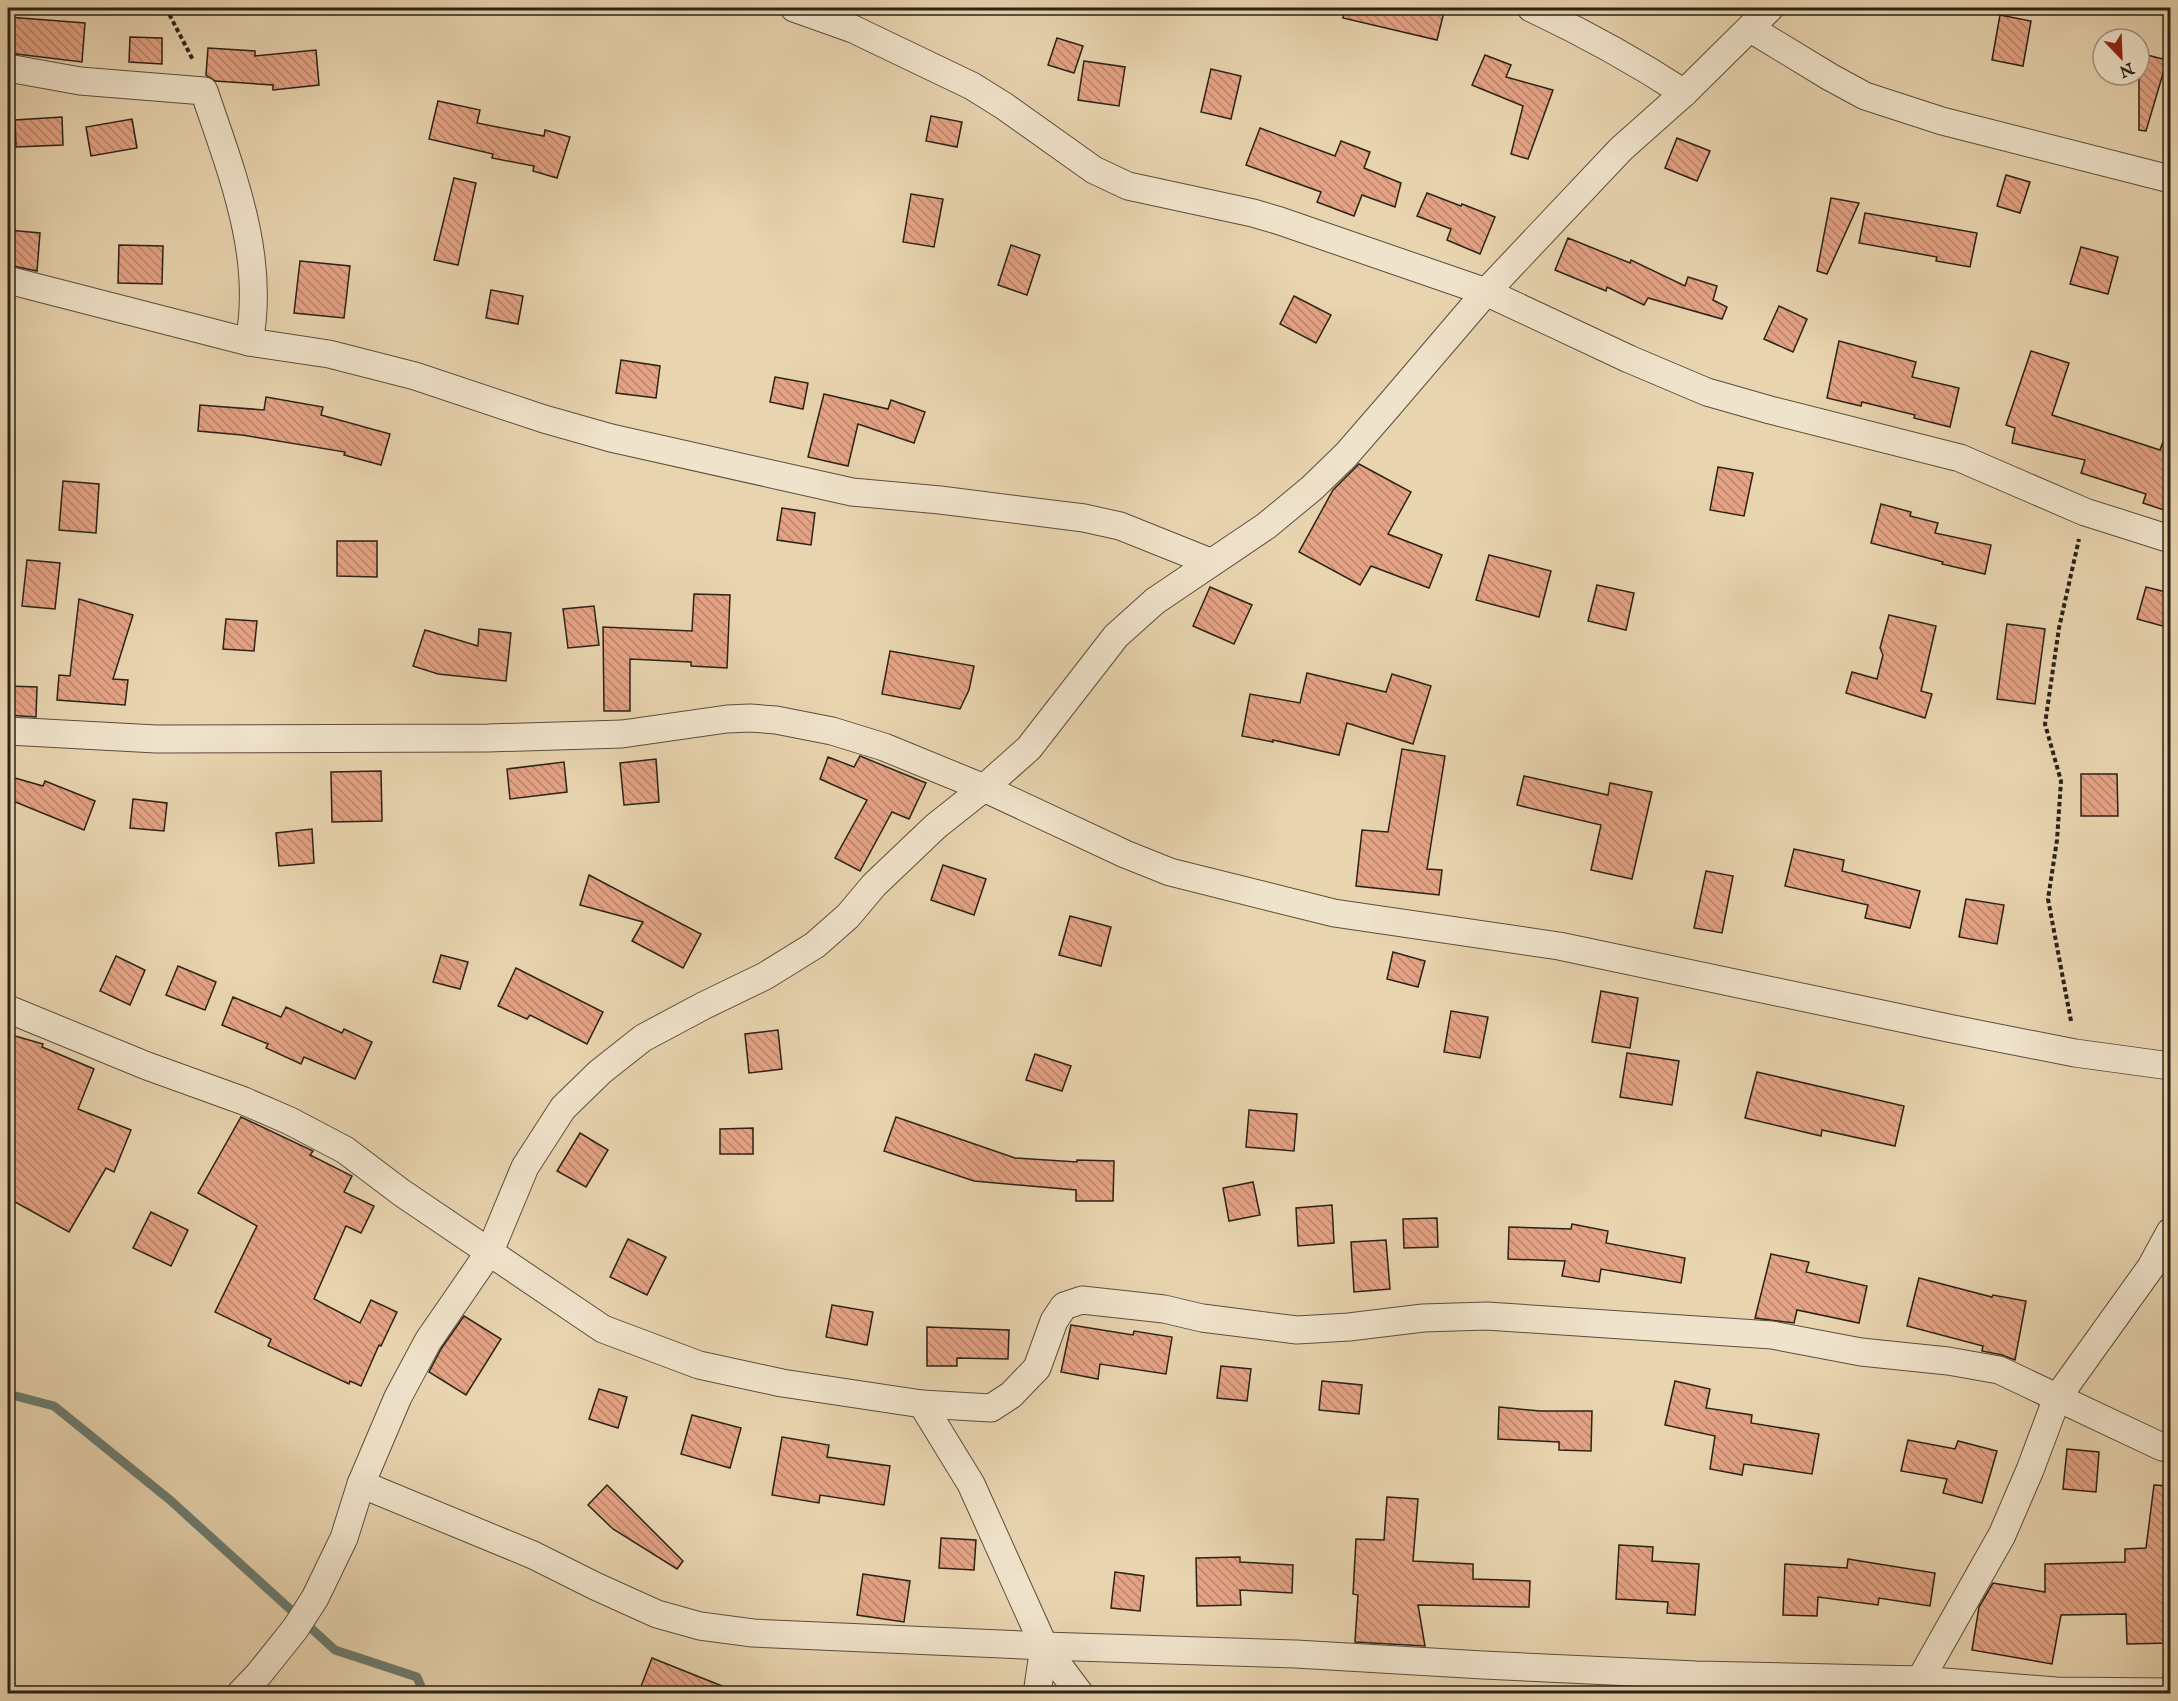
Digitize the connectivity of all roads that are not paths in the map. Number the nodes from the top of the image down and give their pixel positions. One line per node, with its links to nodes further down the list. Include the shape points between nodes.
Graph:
1 (794, 8): 9 (street, via 853,29 972,86 1094,170 1128,186 1253,213)
2 (1531, 8): 6 (street, via 1639,64)
3 (1770, 8): 4 (street)
4 (1751, 29): 6 (street); 7 (street, via 1865,96 1942,121)
5 (8, 68): 10 (street, via 80,81 204,91 238,196 250,252 255,291)
6 (1684, 93): 9 (street, via 1621,149)
7 (2170, 179)
8 (8, 280): 10 (street)
9 (1486, 292): 11 (street, via 1707,392 1960,458 2085,512); 12 (street, via 1346,455 1266,526)
10 (249, 342): 12 (street, via 329,354 416,376 611,438 841,490 1042,512 1120,526)
11 (2170, 539)
12 (1210, 562): 14 (street, via 1155,601 1116,636 1029,747)
13 (8, 731): 14 (street, via 156,739 488,738 622,734 750,718 832,731 884,747)
14 (984, 788): 16 (street, via 1170,872 1334,913 1559,946 2075,1053); 18 (street, via 936,826 814,945 765,976 643,1038 600,1072 563,1108 525,1167)
15 (8, 1009): 18 (street, via 290,1121 345,1150)
16 (2170, 1066)
17 (2170, 1232): 19 (street, via 2151,1267)
18 (490, 1251): 20 (street, via 603,1329 655,1350 699,1365 782,1383); 22 (street, via 428,1341 398,1397)
19 (2057, 1398): 20 (street, via 1999,1370 1861,1352 1772,1335 1488,1316 1298,1330 1082,1300 1064,1306 1054,1321 1037,1368 1011,1395 991,1408); 21 (street); 24 (street, via 2002,1535)
20 (922, 1404): 23 (street, via 971,1484)
21 (2170, 1449)
22 (361, 1484): 23 (street, via 533,1555 657,1614 700,1626 753,1633); 26 (street, via 344,1538 315,1598 295,1629)
23 (1044, 1646): 24 (street, via 1296,1654); 27 (street); 28 (street)
24 (1917, 1687): 25 (street)
25 (2170, 1692)
26 (240, 1694)
27 (1037, 1694)
28 (1080, 1694)

